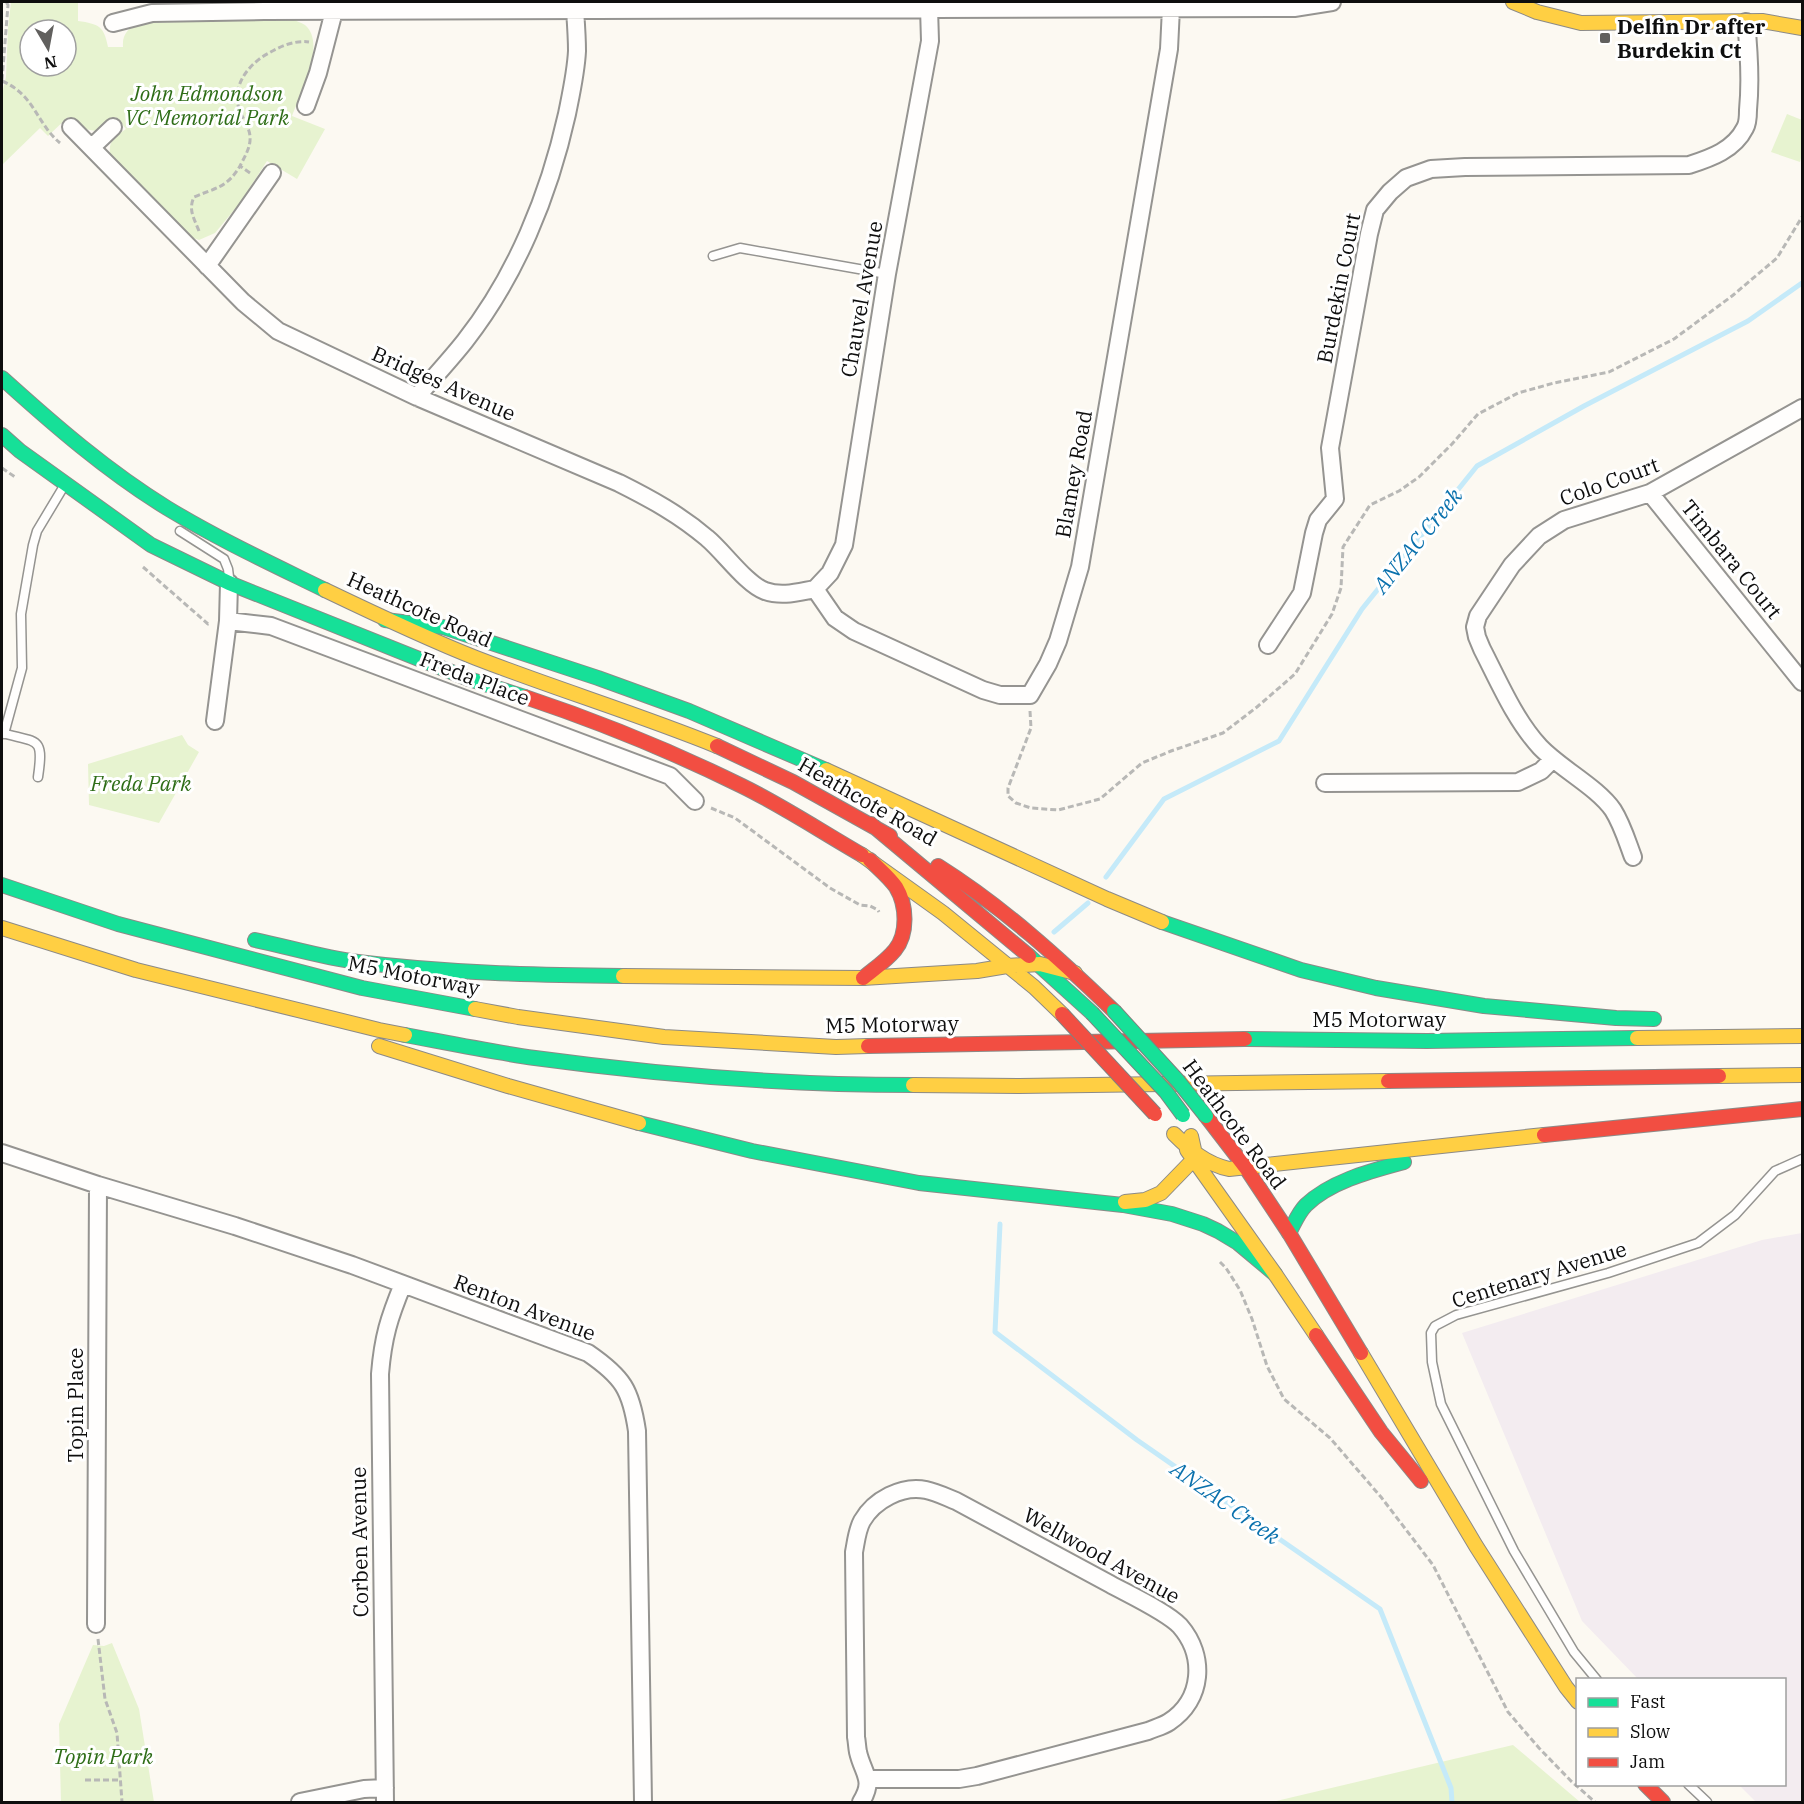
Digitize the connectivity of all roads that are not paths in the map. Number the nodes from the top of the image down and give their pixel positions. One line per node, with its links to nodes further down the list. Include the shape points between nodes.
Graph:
1 (1332, 2): 5 (street, via 1294,8)
2 (1513, 2): 8 (main road, via 1581,23)
3 (794, 5): 4 (street); 6 (street)
4 (929, 8): 5 (street); 18 (street, Chauvel Avenue, via 930,41)
5 (1171, 8): 29 (street, Blamey Road, via 1169,49 1080,567 1058,641 1029,695 1000,695 982,690 854,631 835,618)
6 (575, 10): 7 (street); 20 (street, via 577,52 572,92 540,205 519,255 495,296 465,340)
7 (334, 11): 9 (street, via 152,13); 11 (street)
8 (1746, 22): 10 (main road); 32 (street, Burdekin Court, via 1750,63 1746,127 1732,145 1713,157 1689,165 1431,169 1406,178 1375,210 1330,448 1335,499 1318,520 1302,593)
9 (112, 23)
10 (1803, 28)
11 (306, 106)
12 (71, 127): 14 (street, Bridges Avenue)
13 (113, 127): 14 (street)
14 (92, 147): 17 (street, Bridges Avenue)
15 (268, 178): 17 (street)
16 (713, 256): 18 (lane, via 740,248)
17 (207, 266): 20 (street, Bridges Avenue, via 278,331)
18 (887, 274): 29 (street, Chauvel Avenue, via 844,545 830,573)
19 (2, 378): 23 (main road, Heathcote Road)
20 (417, 397): 29 (street, Bridges Avenue, via 648,497 708,539 763,590 781,595)
21 (1803, 408): 25 (street, Colo Court)
22 (2, 435): 24 (main road, Heathcote Road)
23 (92, 455): 26 (lane); 30 (main road, Heathcote Road, via 146,495 225,542)
24 (66, 483): 28 (main road, Heathcote Road, via 151,545); 35 (lane, via 37,531 33,545 21,614 22,668)
25 (1650, 493): 33 (street, Timbara Court); 36 (street, Colo Court, via 1564,520 1539,536 1512,565 1478,616 1475,627 1482,649 1524,727)
26 (129, 495)
27 (173, 526): 28 (lane, via 224,559)
28 (229, 583): 31 (street); 42 (main road, Heathcote Road, via 469,679 639,738 744,787)
29 (815, 588)
30 (385, 620): 40 (main road, Heathcote Road, via 473,657 693,736 822,796); 51 (main road, via 443,627 688,711 1107,899 1301,970 1376,988 1484,1006)
31 (228, 621): 34 (street); 39 (street, Freda Place, via 271,626 670,776)
32 (1268, 645)
33 (1803, 682)
34 (215, 721)
35 (3, 734): 37 (lane, via 37,743 41,754)
36 (1553, 759): 38 (street, via 1541,771 1518,782); 41 (street, Colo Court, via 1613,810)
37 (38, 777)
38 (1325, 783)
39 (695, 801)
40 (871, 824): 46 (main road); 49 (main road, Heathcote Road, via 989,900)
41 (1633, 857)
42 (870, 861): 47 (main road, Heathcote Road, via 943,913); 50 (main road, via 901,895 903,934 891,955)
43 (2, 885): 54 (main road, M5 Motorway, via 118,924 362,988 518,1017 664,1037 836,1047 1223,1039 1427,1041)
44 (2, 928): 48 (main road)
45 (240, 936): 50 (main road, via 356,962 452,971)
46 (1038, 964): 47 (main road); 49 (main road); 59 (main road, bridge, via 1092,1013 1166,1092 1183,1115)
47 (1007, 966): 50 (main road); 59 (main road, Heathcote Road, bridge, via 1062,1014)
48 (136, 970): 55 (main road, via 390,1032 534,1058 712,1077 854,1085 1019,1086); 63 (main road, via 508,1086 752,1151 919,1183)
49 (1075, 973): 61 (main road, Heathcote Road, bridge, via 1178,1081)
50 (863, 978)
51 (1663, 1019)
52 (1756, 1023): 53 (main road)
53 (1803, 1025)
54 (1803, 1036)
55 (1803, 1075)
56 (1803, 1109): 57 (main road)
57 (1462, 1145): 61 (main road); 64 (main road, via 1378,1170 1318,1196 1305,1205)
58 (2, 1153): 62 (street, Renton Avenue)
59 (1194, 1156): 61 (main road, via 1216,1167); 63 (main road, via 1161,1193 1145,1200); 65 (main road, Heathcote Road)
60 (1803, 1159): 69 (lane, Centenary Avenue, via 1775,1171 1735,1215 1698,1243 1456,1315 1435,1326 1431,1333 1431,1362 1441,1404 1514,1551 1574,1652)
61 (1246, 1168): 64 (main road, Heathcote Road)
62 (98, 1185): 66 (street, Renton Avenue, via 235,1226); 68 (street, Topin Place)
63 (1107, 1204): 65 (main road, via 1139,1206 1196,1221 1231,1239)
64 (1289, 1233): 67 (main road, Heathcote Road)
65 (1275, 1274): 67 (main road, Heathcote Road, via 1381,1432)
66 (403, 1284): 74 (street, Corben Avenue, via 389,1317 380,1374); 76 (street, Renton Avenue, via 588,1353 609,1368 626,1389 637,1431)
67 (1476, 1546): 70 (main road, Heathcote Road)
68 (96, 1624)
69 (1595, 1678)
70 (1576, 1700)
71 (868, 1779): 71 (street, Wellwood Avenue, via 856,1737 854,1552 868,1512 891,1495 924,1489 956,1501 1148,1604 1178,1624 1196,1654 1194,1692 1169,1722 1148,1731 977,1776); 77 (street)
72 (1646, 1786): 78 (main road)
73 (1689, 1786): 79 (lane)
74 (385, 1795): 75 (street, via 364,1789)
75 (300, 1803)
76 (643, 1803)
77 (861, 1803)
78 (1663, 1803)
79 (1707, 1803)

